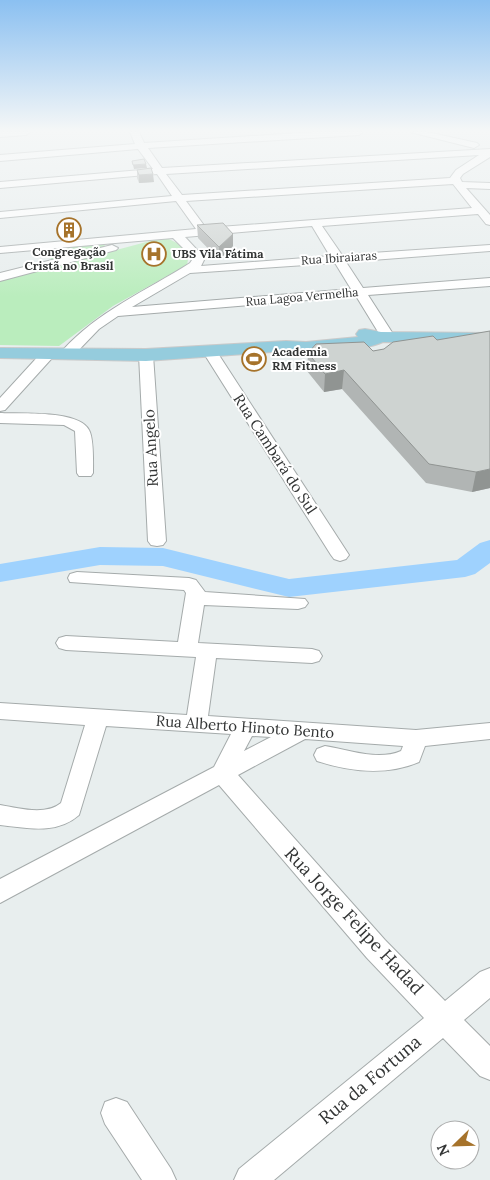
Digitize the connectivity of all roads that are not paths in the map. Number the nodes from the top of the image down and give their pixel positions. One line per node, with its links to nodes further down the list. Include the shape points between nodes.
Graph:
1 (171, 187): 4 (street)
2 (381, 187): 4 (street)
3 (459, 187): 5 (street)
4 (179, 198): 6 (street); 7 (street)
5 (479, 211): 8 (street); 9 (street)
6 (0, 215)
7 (194, 217): 10 (street); 11 (street)
8 (490, 222)
9 (315, 223): 10 (street); 17 (street)
10 (242, 228): 11 (street)
11 (203, 231): 12 (street)
12 (170, 234): 13 (street); 16 (street); 18 (street, via 196,255 198,260)
13 (92, 241): 15 (street); 16 (street, via 106,245)
14 (490, 248): 17 (street, Rua Ibiraiaras)
15 (0, 250)
16 (102, 250): 19 (street)
17 (337, 258): 18 (street, Rua Ibiraiaras); 21 (street)
18 (188, 270): 22 (street)
19 (0, 277)
20 (490, 282): 21 (street, Rua Lagoa Vermelha)
21 (358, 292): 22 (street, Rua Lagoa Vermelha); 23 (street)
22 (114, 312): 27 (street)
23 (385, 337): 24 (main road); 25 (main road, via 306,347)
24 (490, 338)
25 (210, 352): 28 (main road); 33 (street, Rua Cambará do Sul)
26 (0, 353): 27 (main road)
27 (58, 354): 28 (main road); 29 (street)
28 (146, 355): 32 (street, Rua Angelo)
29 (0, 407)
30 (0, 418): 31 (street, via 74,424 83,432)
31 (84, 473)
32 (156, 541)
33 (340, 555)
34 (77, 578): 35 (street, via 182,583 194,588)
35 (194, 598): 36 (street); 38 (street)
36 (298, 603)
37 (66, 643): 38 (street)
38 (197, 650): 39 (street); 42 (street)
39 (312, 656)
40 (0, 711): 41 (street, Rua Alberto Hinoto Bento)
41 (98, 717): 42 (street, Rua Alberto Hinoto Bento); 49 (street, via 71,808 65,814 47,819)
42 (196, 724): 43 (street, Rua Alberto Hinoto Bento)
43 (245, 727): 44 (street, Rua Alberto Hinoto Bento); 48 (street)
44 (302, 730): 46 (street, Rua Alberto Hinoto Bento); 48 (street)
45 (490, 731): 46 (street, Rua Alberto Hinoto Bento)
46 (416, 738): 47 (street, via 411,756 398,763 384,764)
47 (325, 755)
48 (222, 773): 50 (street); 52 (street, Rua Jorge Felipe Hadad, via 376,948)
49 (0, 815)
50 (0, 892)
51 (490, 981): 52 (street, Rua da Fortuna)
52 (444, 1018): 53 (street, Rua Jorge Felipe Hadad); 56 (street, Rua da Fortuna)
53 (490, 1066)
54 (116, 1113): 55 (street)
55 (160, 1180)
56 (250, 1180)

